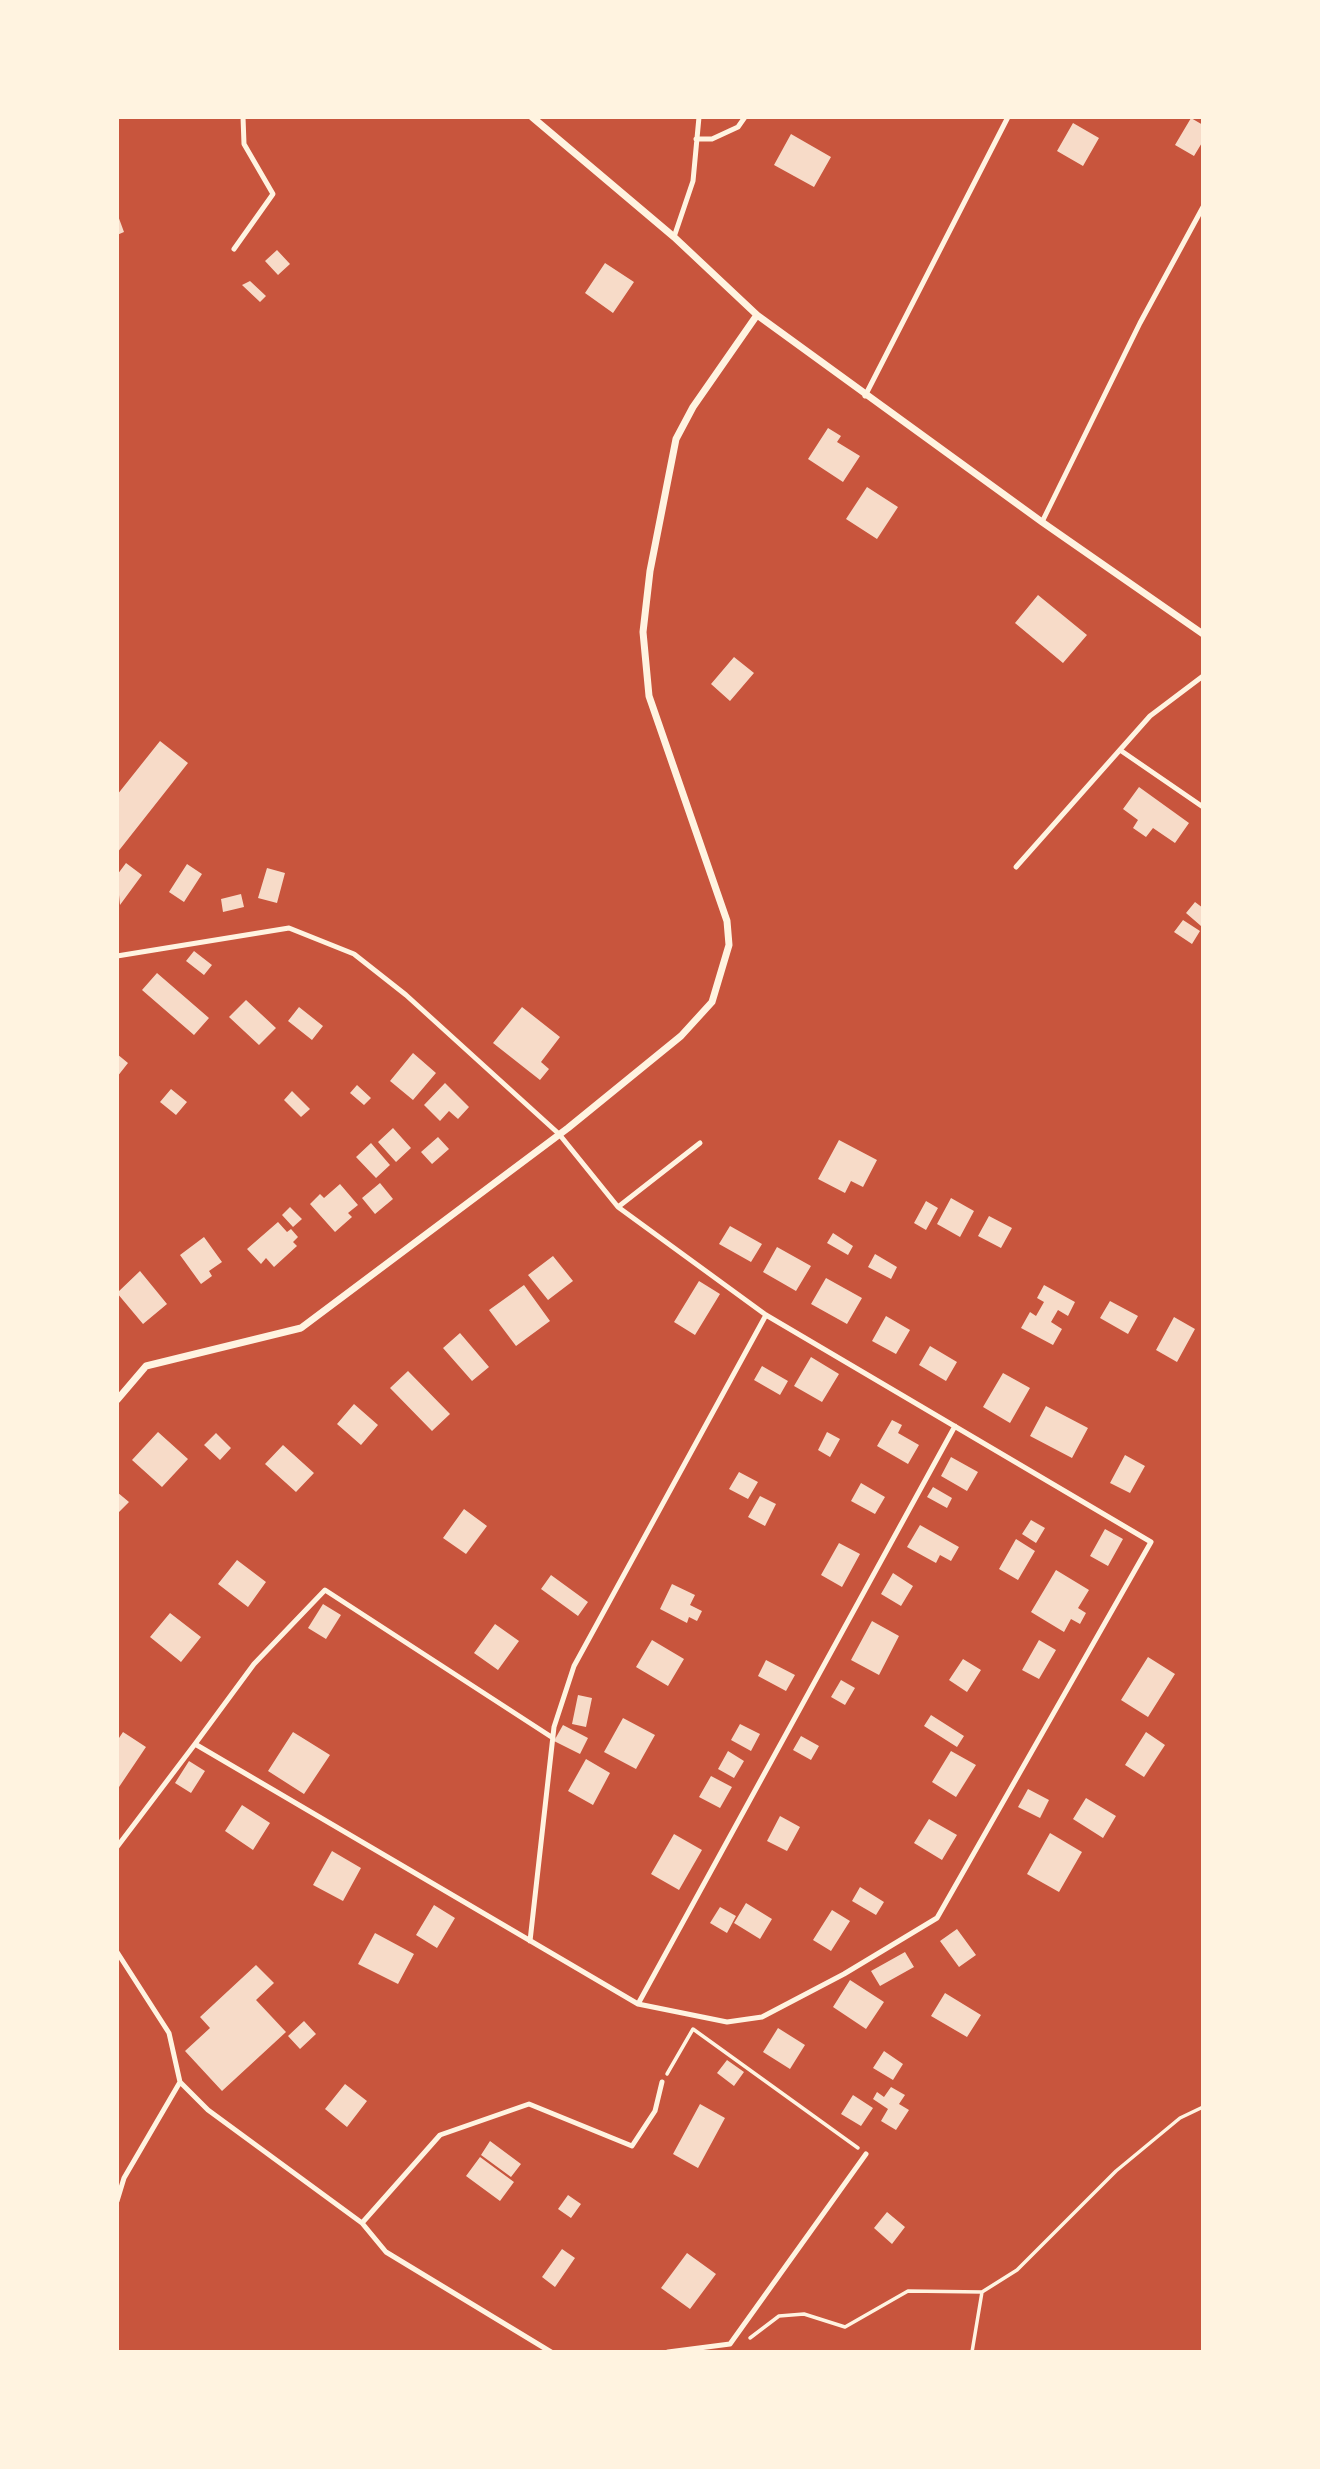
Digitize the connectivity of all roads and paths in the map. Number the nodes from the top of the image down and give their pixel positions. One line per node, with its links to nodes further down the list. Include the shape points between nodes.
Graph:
1 (243, 117): 9 (lane, via 244,144 273,194)
2 (532, 117): 8 (street)
3 (699, 117): 6 (lane)
4 (745, 117): 6 (lane, via 738,127 712,139)
5 (1008, 117): 11 (lane)
6 (696, 139): 8 (lane, via 693,181)
7 (1203, 207): 12 (lane)
8 (674, 237): 10 (street)
9 (234, 249)
10 (757, 315): 11 (street); 19 (street, via 676,439 643,632 649,695 727,921 729,944 712,1002 681,1036)
11 (865, 396): 12 (street)
12 (1042, 522): 13 (street)
13 (1203, 634)
14 (1203, 676): 15 (lane, via 1150,716)
15 (1120, 750): 16 (lane); 17 (lane)
16 (1203, 807)
17 (1016, 867)
18 (117, 956): 19 (lane, via 289,928 354,954 406,995)
19 (559, 1134): 21 (lane); 23 (street, via 302,1328 146,1366)
20 (700, 1143): 21 (lane)
21 (618, 1207): 22 (lane)
22 (766, 1315): 24 (lane); 25 (lane, via 574,1666)
23 (117, 1400)
24 (955, 1426): 30 (lane); 30 (lane, via 1151,1542 937,1918 762,2018 727,2022)
25 (553, 1738): 26 (lane, via 325,1590 254,1664); 28 (lane)
26 (195, 1744): 27 (lane); 28 (lane)
27 (117, 1847)
28 (530, 1941): 30 (lane)
29 (117, 1952): 31 (lane, via 169,2033)
30 (638, 2004)
31 (180, 2082): 35 (lane, via 124,2178); 36 (lane, via 208,2110)
32 (662, 2082): 34 (path, via 693,2029); 36 (lane, via 654,2111 632,2146 529,2104 440,2134)
33 (1203, 2106): 37 (path, via 1180,2118 1116,2171 1017,2270)
34 (866, 2154): 38 (lane)
35 (117, 2201)
36 (362, 2223): 39 (lane, via 386,2252)
37 (982, 2292): 38 (path, via 908,2291 845,2327 804,2314 779,2316 740,2345); 41 (path)
38 (730, 2344): 40 (lane)
39 (551, 2352)
40 (668, 2352)
41 (972, 2352)

